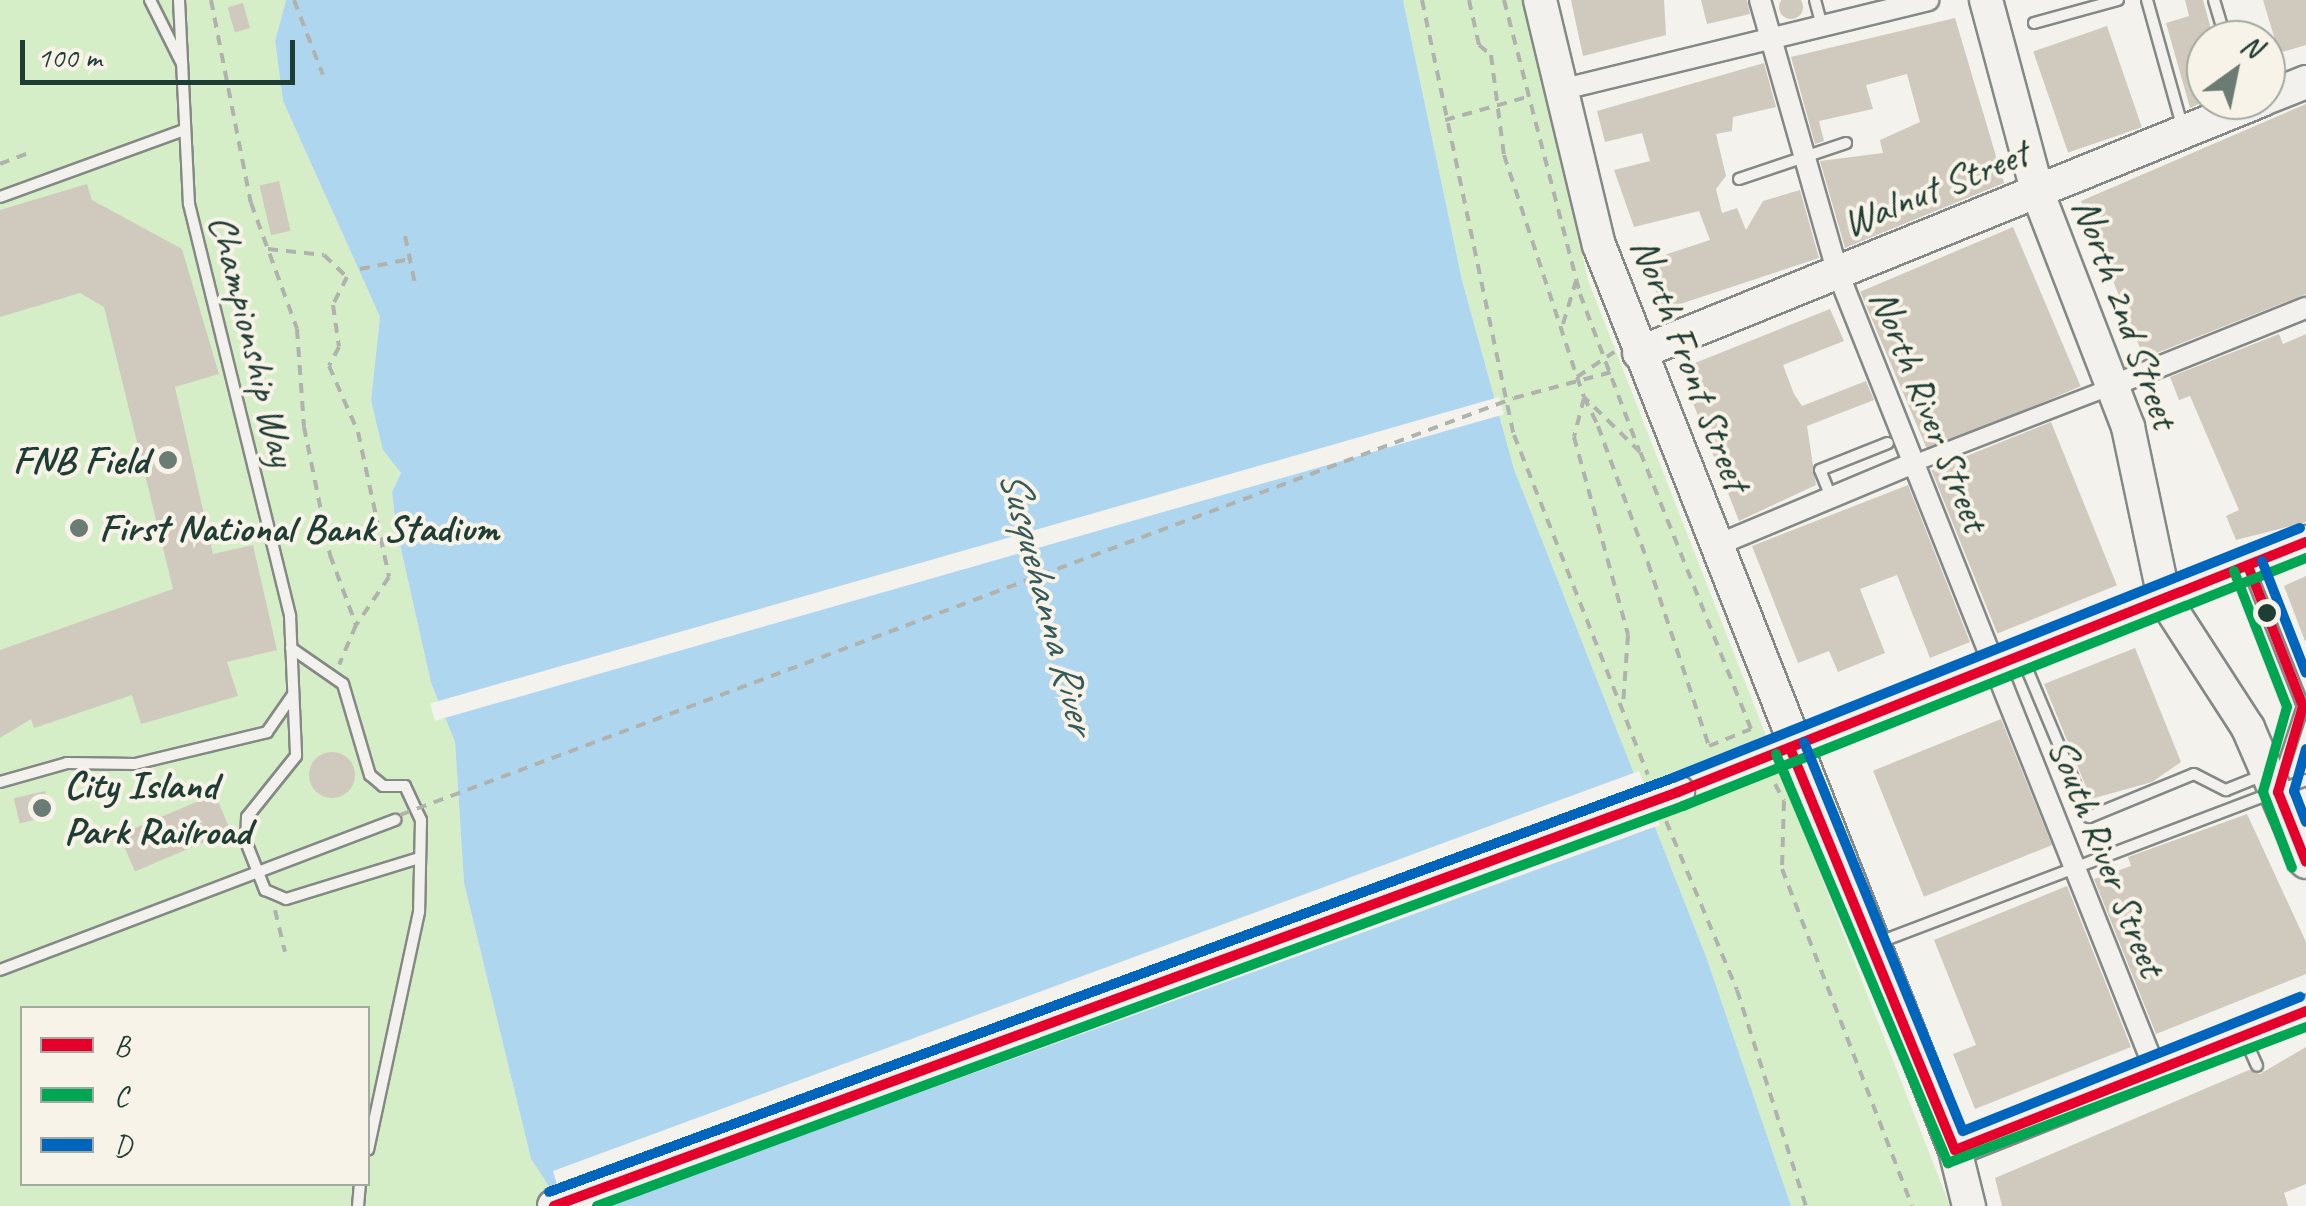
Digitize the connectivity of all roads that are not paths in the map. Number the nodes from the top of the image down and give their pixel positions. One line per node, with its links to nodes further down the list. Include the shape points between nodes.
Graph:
1 (150, 0): 13 (lane)
2 (179, 0): 13 (lane, Championship Way)
3 (1540, 0): 14 (main road, North Front Street)
4 (1760, 0): 12 (street, North River Street)
5 (1815, 0): 11 (lane)
6 (1928, 0): 11 (street)
7 (1986, 0): 21 (main road, North 2nd Street)
8 (2118, 0): 10 (lane)
9 (2147, 0): 17 (lane)
10 (2034, 23)
11 (1822, 26): 12 (street)
12 (1770, 39): 14 (street); 19 (street, North River Street)
13 (184, 70): 16 (lane, Championship Way)
14 (1564, 89): 25 (main road, North Front Street)
15 (2211, 120): 17 (main road, Walnut Street)
16 (184, 130): 22 (lane); 34 (lane, Championship Way, via 189,204)
17 (2184, 132): 21 (main road, Walnut Street)
18 (1846, 142): 19 (lane)
19 (1803, 157): 20 (lane); 23 (street, North River Street)
20 (1740, 178)
21 (2038, 191): 23 (main road, Walnut Street); 26 (main road, North 2nd Street)
22 (0, 197)
23 (1838, 274): 25 (main road, Walnut Street); 28 (street, North River Street)
24 (2306, 308): 26 (street)
25 (1620, 354): 31 (main road, North Front Street)
26 (2114, 385): 28 (street); 33 (main road, North 2nd Street)
27 (1888, 443): 29 (lane, via 1820,470)
28 (1913, 463): 29 (street); 35 (street, North River Street)
29 (1831, 498): 31 (street)
30 (2306, 542): 32 (main road)
31 (1714, 546): 37 (main road, North Front Street)
32 (2248, 566): 33 (main road); 38 (lane, via 2302,706)
33 (2164, 598): 35 (main road); 38 (main road, North 2nd Street)
34 (290, 648): 36 (lane, Championship Way); 43 (lane, via 332,672 370,774 413,796)
35 (2009, 664): 37 (main road); 40 (lane, via 2089,816 2194,774); 45 (street, South River Street)
36 (294, 690): 39 (lane, via 267,732 135,764 68,763); 46 (lane, Championship Way, via 296,756 244,830)
37 (1790, 748): 47 (main road, North Front Street); 57 (main road, bridge)
38 (2284, 781): 40 (lane); 41 (lane); 44 (main road, North 2nd Street)
39 (0, 782)
40 (2226, 790): 41 (lane)
41 (2234, 808): 45 (lane)
42 (397, 818): 46 (lane)
43 (416, 859): 46 (lane, via 333,889 272,896); 53 (lane, via 419,912)
44 (2306, 862)
45 (2072, 870): 47 (lane); 52 (street, South River Street)
46 (258, 873): 48 (lane)
47 (1874, 944): 54 (main road, North Front Street)
48 (0, 970)
49 (2306, 1011): 50 (main road)
50 (2243, 1035): 51 (lane); 52 (main road)
51 (2258, 1066)
52 (2155, 1069): 54 (main road)
53 (370, 1141)
54 (1955, 1150): 58 (main road, North Front Street)
55 (357, 1204): 56 (lane)
56 (342, 1206)
57 (554, 1206)
58 (1968, 1206)

